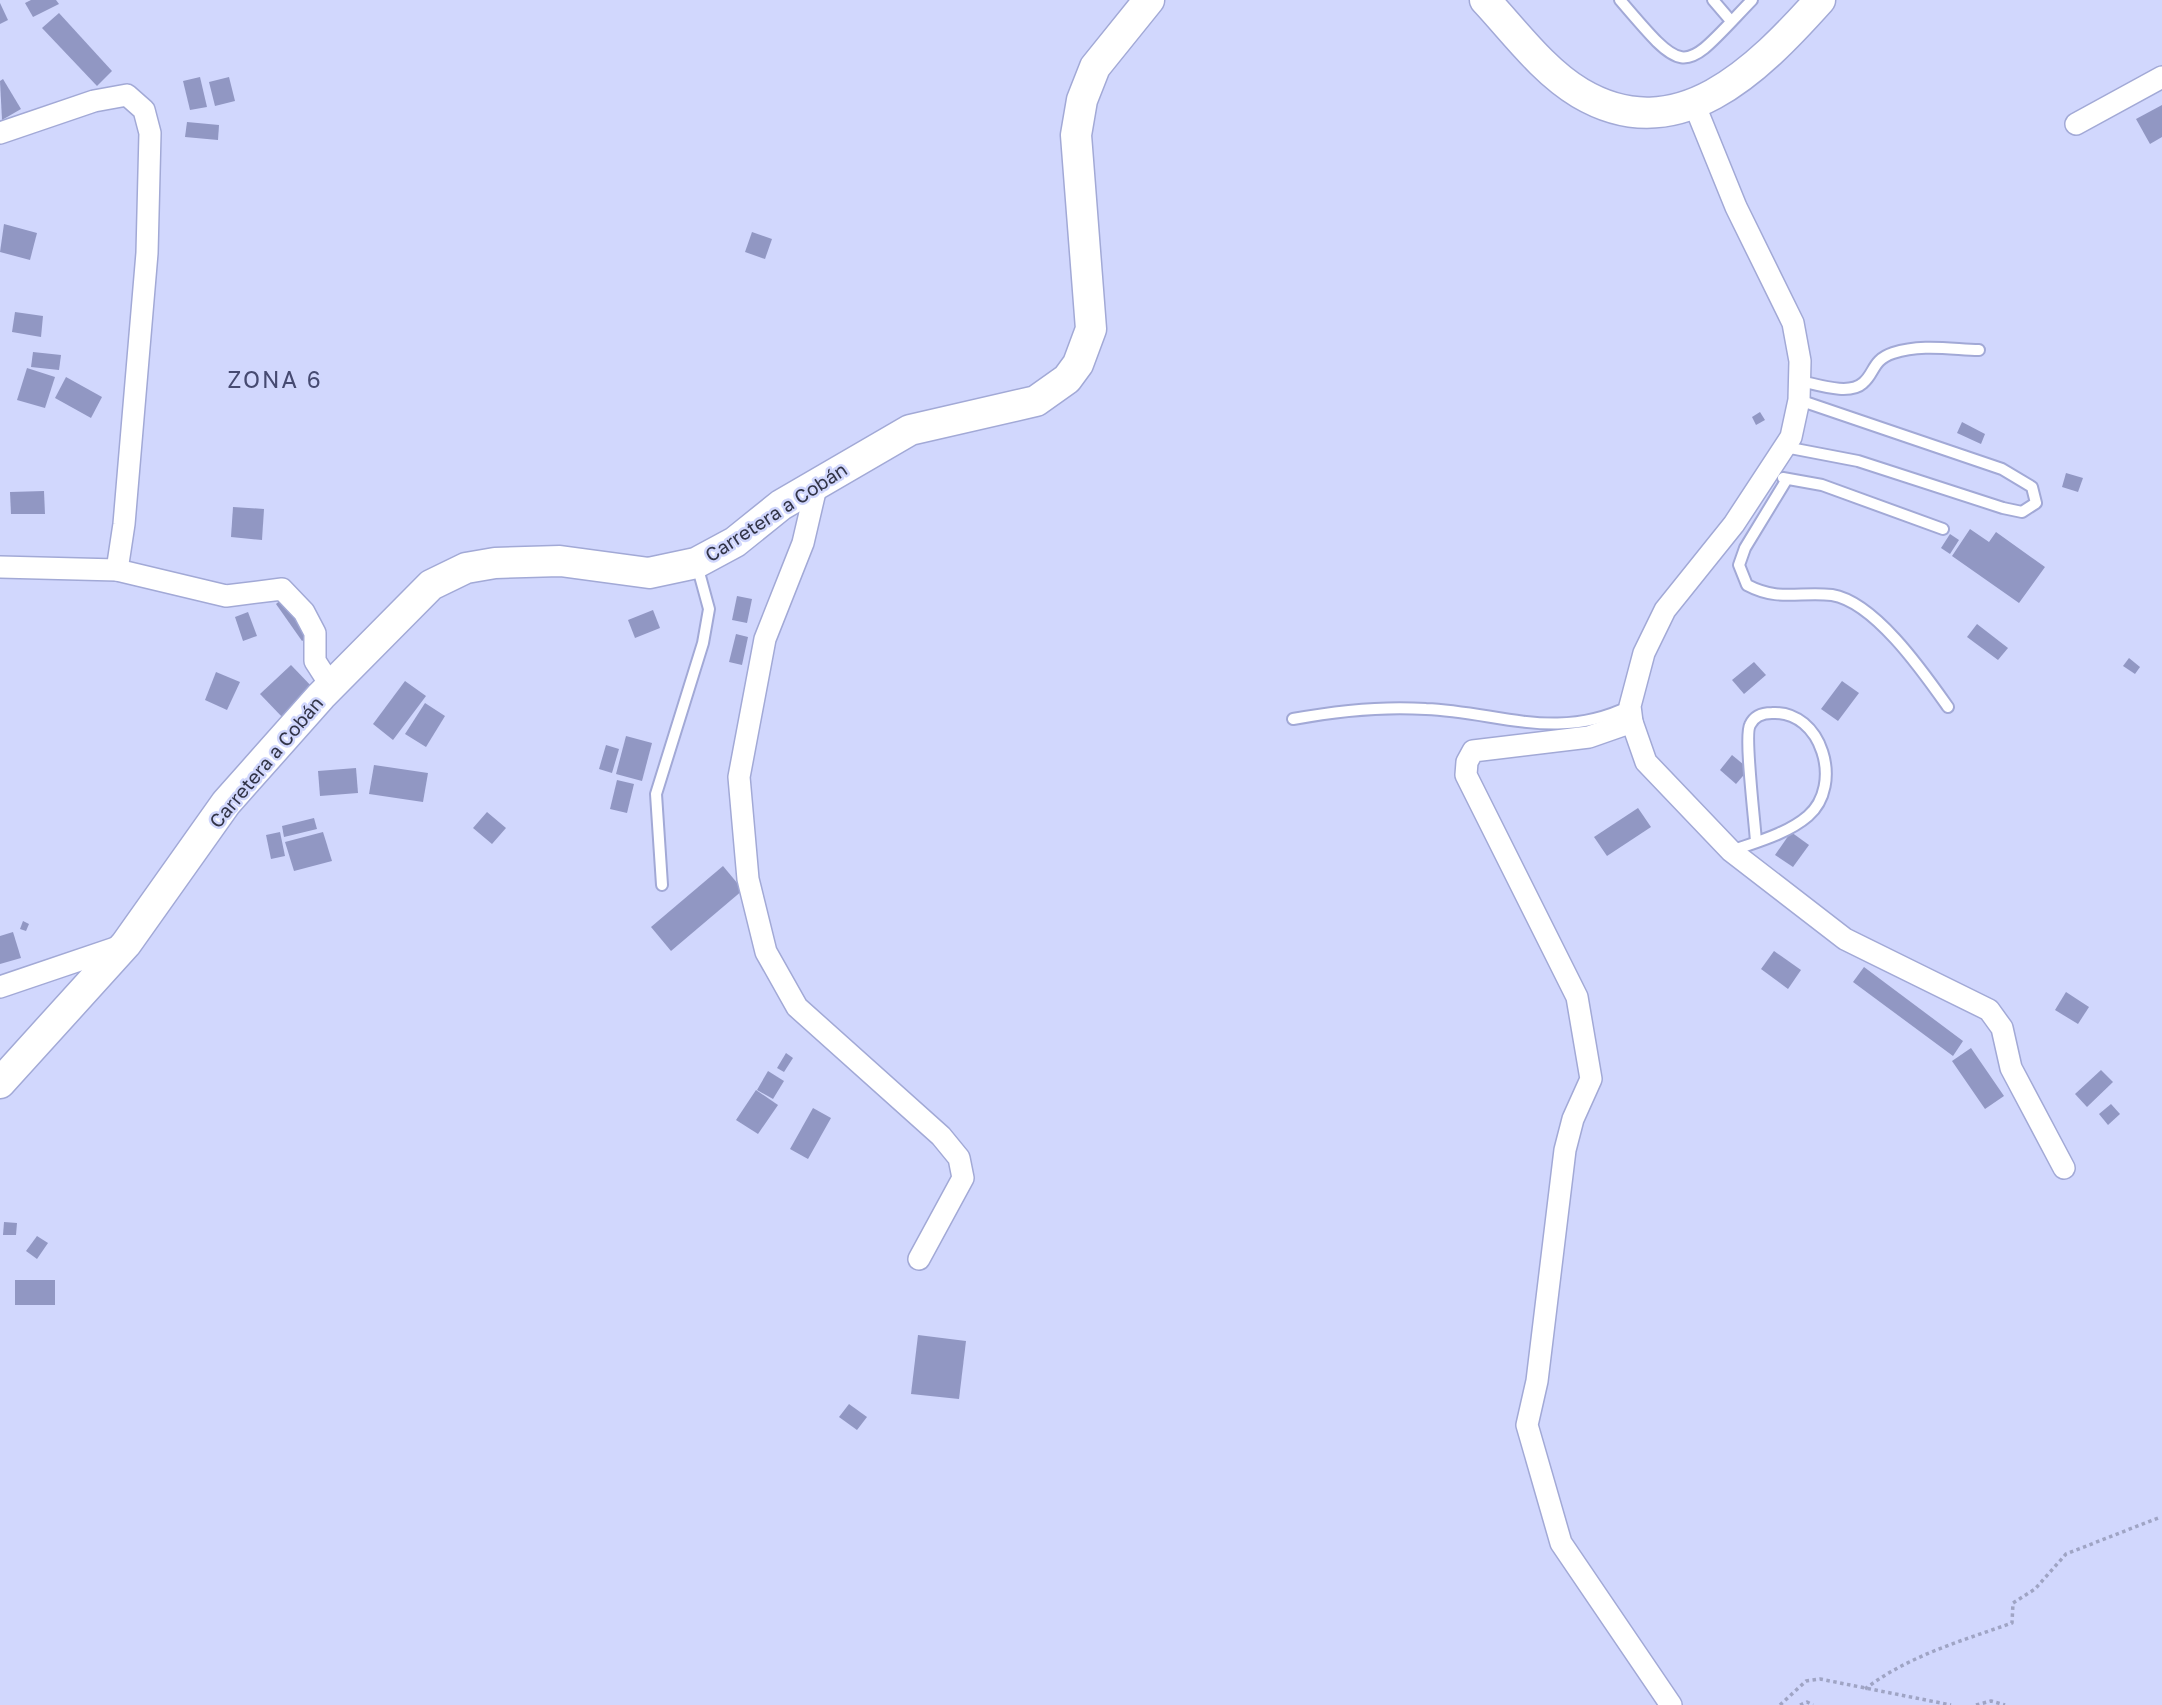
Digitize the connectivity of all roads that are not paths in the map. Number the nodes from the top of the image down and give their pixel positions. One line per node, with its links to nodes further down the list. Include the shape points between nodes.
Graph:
1 (1149, 0): 16 (street, Carretera a Cobán, via 1095,67 1080,112 1076,135 1091,329 1078,364 1053,391 1036,401 910,430)
2 (1485, 0): 9 (street, via 1556,75 1580,93 1607,106 1636,112)
3 (1620, 0): 7 (lane, via 1663,50 1679,60 1696,57)
4 (1713, 0): 7 (lane)
5 (1752, 0): 7 (lane)
6 (1820, 0): 9 (street, via 1741,78)
7 (1731, 21)
8 (2162, 77): 10 (street)
9 (1695, 106): 13 (street, via 1736,207 1793,323)
10 (2076, 124)
11 (2, 129): 20 (street, via 127,95 144,110 150,133 147,253)
12 (1979, 350): 13 (lane, via 1918,346 1879,360 1864,383 1852,388)
13 (1800, 390): 14 (street); 14 (lane, via 2002,469 2032,487 2036,503 2022,512 2004,509 1858,461)
14 (1785, 447): 15 (street)
15 (1777, 477): 17 (lane, via 1822,485); 22 (lane, via 1740,565 1747,585 1765,594 1832,595 1851,601 1870,613); 23 (street, via 1665,610 1644,653)
16 (817, 483): 18 (street, Carretera a Cobán, via 735,542); 32 (street, via 803,543 765,639 739,777 748,879 766,952 797,1007 941,1136 959,1158 963,1178)
17 (1943, 529)
18 (696, 563): 21 (street, Carretera a Cobán, via 649,573 559,561 466,568 431,585); 27 (lane, via 709,610 704,643 656,794)
19 (0, 567): 20 (street)
20 (117, 570): 21 (street, via 226,596 282,589 304,612 315,634 314,661)
21 (331, 686): 28 (street, Carretera a Cobán, via 226,803)
22 (1948, 706)
23 (1631, 714): 24 (lane, via 1541,726 1424,708 1338,711); 26 (street, via 1646,762); 33 (street, via 1588,737 1473,751 1466,775 1577,997 1591,1079 1565,1150 1537,1381 1527,1426 1561,1543)
24 (1293, 719)
25 (1756, 842): 25 (lane, via 1809,815 1824,795 1825,761 1815,733 1797,716 1762,713 1750,724 1747,741); 26 (lane)
26 (1731, 851): 31 (street, via 1845,939 1989,1010 2002,1028 2011,1068)
27 (662, 885)
28 (126, 944): 29 (street); 30 (street, Carretera a Cobán)
29 (0, 987)
30 (0, 1083)
31 (2064, 1168)
32 (919, 1259)
33 (1671, 1705)

